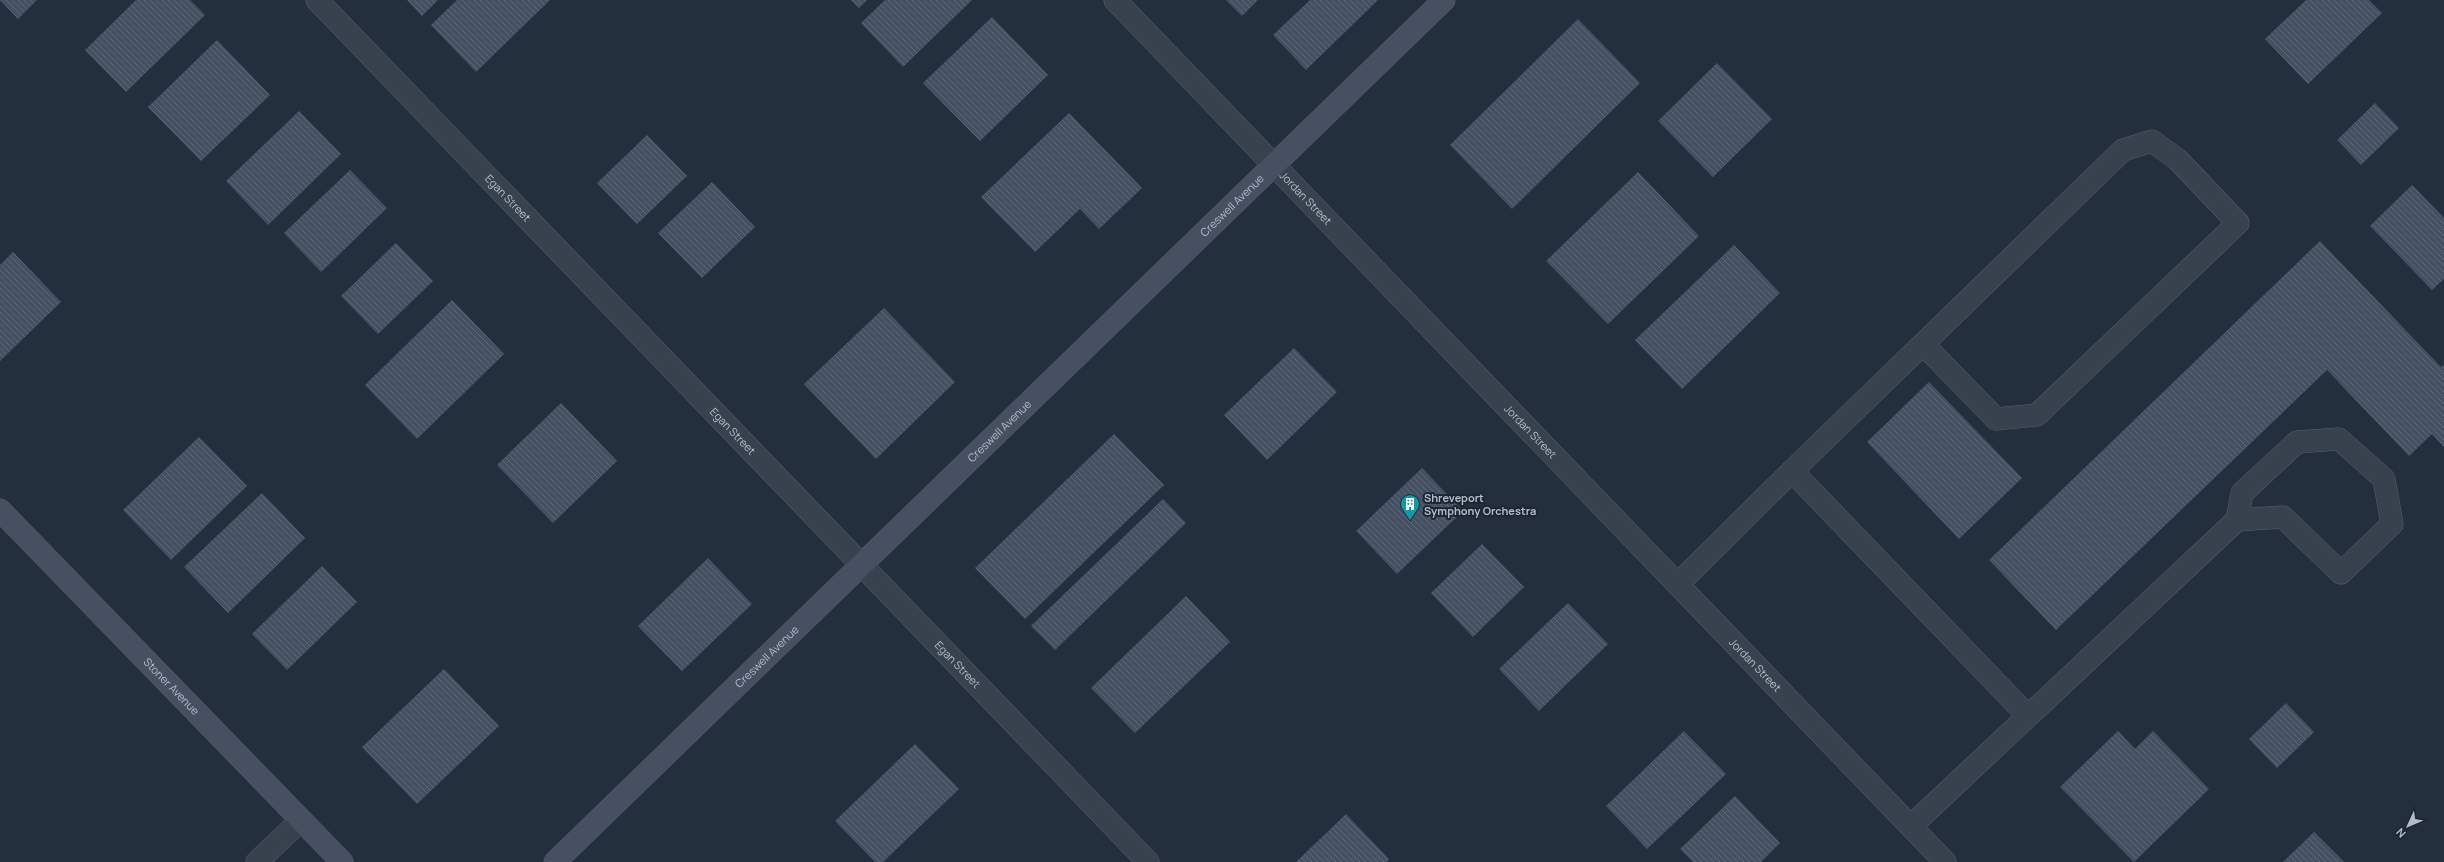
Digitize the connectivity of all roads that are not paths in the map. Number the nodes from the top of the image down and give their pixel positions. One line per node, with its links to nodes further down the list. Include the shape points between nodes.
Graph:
1 (317, 0): 9 (street, Egan Street)
2 (1115, 0): 4 (street, Jordan Street)
3 (1444, 0): 4 (street, Creswell Avenue)
4 (1273, 165): 9 (street, Creswell Avenue); 10 (street, Jordan Street)
5 (1923, 344): 5 (street, via 2123,150 2152,142 2177,159 2238,223 2037,415 1996,419); 6 (street)
6 (1792, 471): 10 (street); 11 (street)
7 (0, 510): 12 (street, Stoner Avenue)
8 (2237, 520): 8 (street, via 2283,518 2341,573 2392,524 2384,479 2339,439 2298,442 2242,493); 11 (street)
9 (862, 565): 16 (street, Creswell Avenue); 17 (street, Egan Street)
10 (1678, 584): 13 (street, Jordan Street)
11 (2028, 716): 13 (street)
12 (302, 820): 14 (street); 15 (street, Stoner Avenue)
13 (1911, 826): 18 (street, Jordan Street)
14 (258, 862)
15 (342, 862)
16 (556, 862)
17 (1148, 862)
18 (1945, 862)

